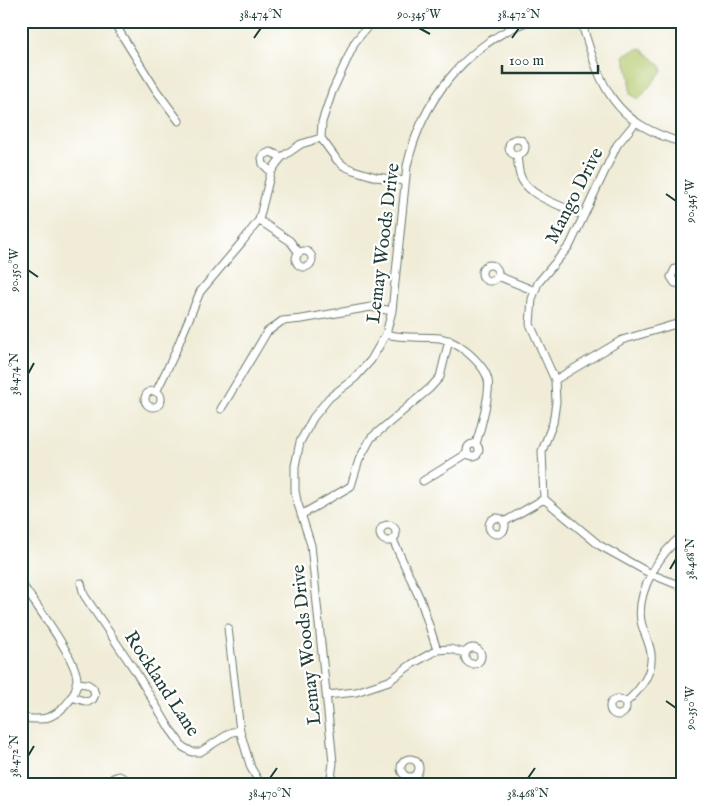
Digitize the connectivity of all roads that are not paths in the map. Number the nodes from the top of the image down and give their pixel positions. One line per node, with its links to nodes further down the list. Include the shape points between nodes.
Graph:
1 (113, 21): 5 (street)
2 (372, 21): 7 (street, via 355,42 332,92 322,122)
3 (528, 21): 12 (street, Lemay Woods Drive, via 482,47 463,62 443,85 430,104 416,136)
4 (580, 21): 6 (street, via 605,88 612,100)
5 (179, 122)
6 (636, 122): 8 (street); 13 (street, Mango Drive, via 617,145)
7 (321, 138): 10 (street, via 301,144); 12 (street, via 344,166 376,177)
8 (683, 143)
9 (517, 155): 13 (street, via 523,182 530,189)
10 (282, 157): 11 (street); 11 (street, via 270,152 264,155 263,164)
11 (271, 172): 14 (street)
12 (405, 181): 20 (street, Lemay Woods Drive)
13 (583, 216): 19 (street, Mango Drive, via 570,244 538,283)
14 (259, 220): 15 (street, via 290,241); 25 (street, via 200,292)
15 (299, 253)
16 (683, 269): 18 (street, via 675,270 671,276 675,283)
17 (498, 276): 19 (street)
18 (683, 284)
19 (535, 292): 24 (street, Mango Drive, via 530,324)
20 (392, 311): 22 (street, Lemay Woods Drive); 26 (street, via 371,308 282,321 268,332)
21 (683, 322): 24 (street, via 622,340)
22 (386, 334): 23 (street); 29 (street, Lemay Woods Drive, via 363,370 329,398 306,429 295,466 295,491)
23 (449, 340): 27 (street, via 470,355 489,381 476,444 480,449 478,455 468,453); 29 (street, via 440,377 371,438 359,460 351,486)
24 (555, 380): 28 (street, Mango Drive, via 553,423 542,451)
25 (156, 392)
26 (221, 409)
27 (423, 481)
28 (544, 499): 30 (street); 33 (street, via 599,545)
29 (301, 515): 41 (street, Lemay Woods Drive, via 311,546)
30 (504, 522)
31 (683, 535): 33 (street, via 671,544)
32 (393, 540): 38 (street, via 421,602)
33 (651, 574): 36 (street); 43 (street, via 643,592 640,611 651,654 648,674 638,693)
34 (21, 583): 40 (street, via 73,664)
35 (81, 583): 45 (street, Rockland Lane, via 86,598 183,747 200,752 232,732)
36 (683, 587)
37 (228, 628): 45 (street)
38 (437, 650): 39 (street); 41 (street, via 389,681 356,692)
39 (465, 653)
40 (76, 683): 42 (street); 42 (street, via 87,684 96,694 88,702)
41 (326, 695): 50 (street, Lemay Woods Drive, via 333,763)
42 (72, 697): 44 (street, via 54,716 39,720)
43 (625, 703)
44 (21, 718)
45 (240, 731): 49 (street, via 247,757)
46 (416, 776): 51 (street)
47 (111, 785): 48 (street, via 113,778 119,776)
48 (127, 785)
49 (261, 785)
50 (330, 785)
51 (422, 785)

